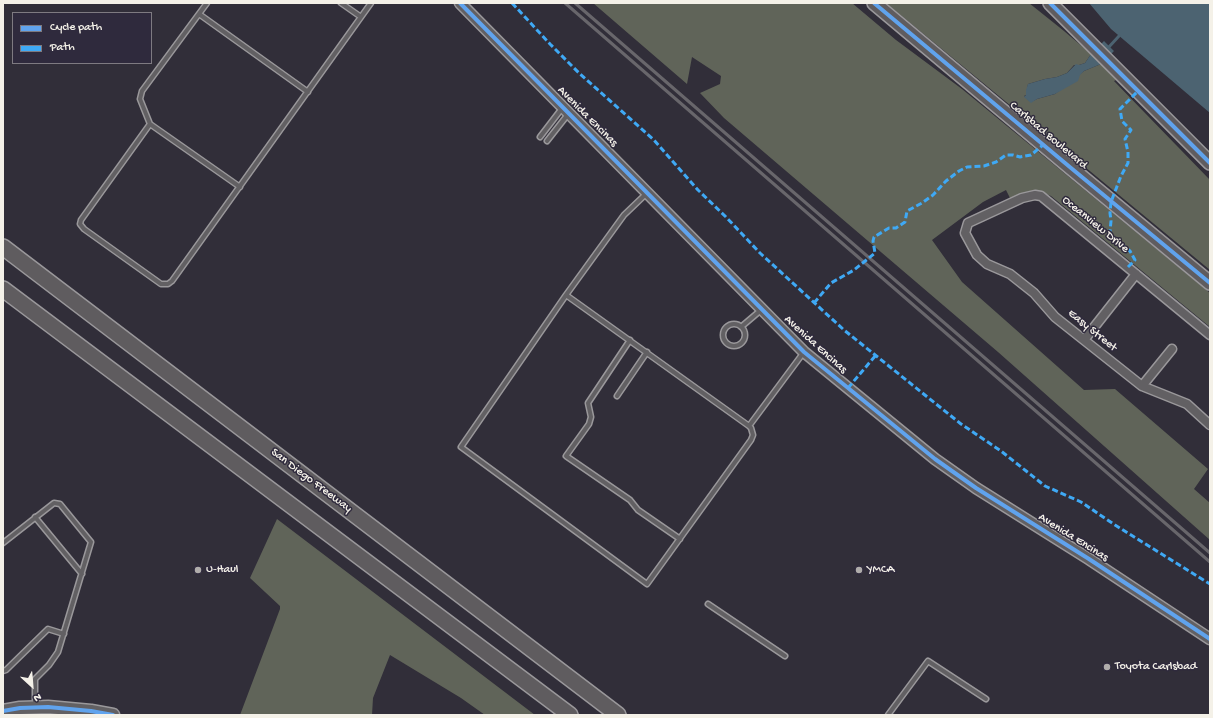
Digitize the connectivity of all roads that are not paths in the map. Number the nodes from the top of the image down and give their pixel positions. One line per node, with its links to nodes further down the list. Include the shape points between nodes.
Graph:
1 (206, 3): 8 (lane)
2 (341, 3): 9 (lane)
3 (371, 3): 9 (lane)
4 (460, 3): 12 (street, Avenida Encinas)
5 (868, 3): 10 (lane)
6 (874, 3): 10 (main road, Carlsbad Boulevard)
7 (1050, 3): 16 (main road)
8 (199, 14): 11 (lane); 13 (lane, via 142,91 140,99)
9 (361, 17): 11 (lane)
10 (924, 45): 22 (main road, Carlsbad Boulevard)
11 (308, 92): 17 (lane)
12 (566, 110): 14 (lane); 15 (lane); 18 (street, Avenida Encinas)
13 (150, 124): 17 (lane); 17 (lane, via 80,224 161,284 172,281)
14 (540, 137)
15 (547, 141)
16 (1210, 163)
17 (240, 187)
18 (648, 192): 24 (lane, via 624,215); 25 (street, Avenida Encinas)
19 (969, 242): 21 (street, Oceanview Drive, via 965,233 968,223 1022,198 1041,196); 29 (street, Easy Street, via 977,255 987,264 1010,274)
20 (3, 247): 51 (highway, San Diego Freeway)
21 (1136, 274): 27 (street, Oceanview Drive); 29 (street)
22 (1210, 283)
23 (3, 289): 50 (highway)
24 (566, 295): 28 (lane); 38 (lane, via 461,447 647,584)
25 (761, 309): 26 (lane); 32 (street, Avenida Encinas)
26 (741, 327): 26 (lane, via 734,324 728,326 723,331 725,342 734,346 741,343 744,337)
27 (1210, 335)
28 (630, 340): 31 (lane); 38 (lane, via 588,403 591,417 589,424 566,456 630,500 638,510)
29 (1084, 340): 33 (street, Easy Street)
30 (1172, 349): 33 (street)
31 (647, 352): 34 (lane); 36 (lane)
32 (804, 352): 36 (lane); 43 (street, Avenida Encinas, via 958,476)
33 (1142, 386): 35 (street, Easy Street, via 1187,404)
34 (617, 396)
35 (1210, 425)
36 (750, 426): 38 (lane, via 751,440)
37 (35, 517): 39 (lane); 40 (lane); 40 (lane, via 54,503 60,504 91,542)
38 (680, 539)
39 (3, 543)
40 (82, 574): 42 (lane)
41 (708, 604): 44 (lane)
42 (64, 634): 45 (lane, via 48,629); 47 (lane, via 58,652 35,679)
43 (1210, 639)
44 (785, 656)
45 (3, 671)
46 (986, 699): 52 (lane, via 928,661)
47 (36, 708): 48 (main road); 49 (main road, via 48,707)
48 (3, 711)
49 (113, 715)
50 (570, 715)
51 (618, 715)
52 (888, 715)

